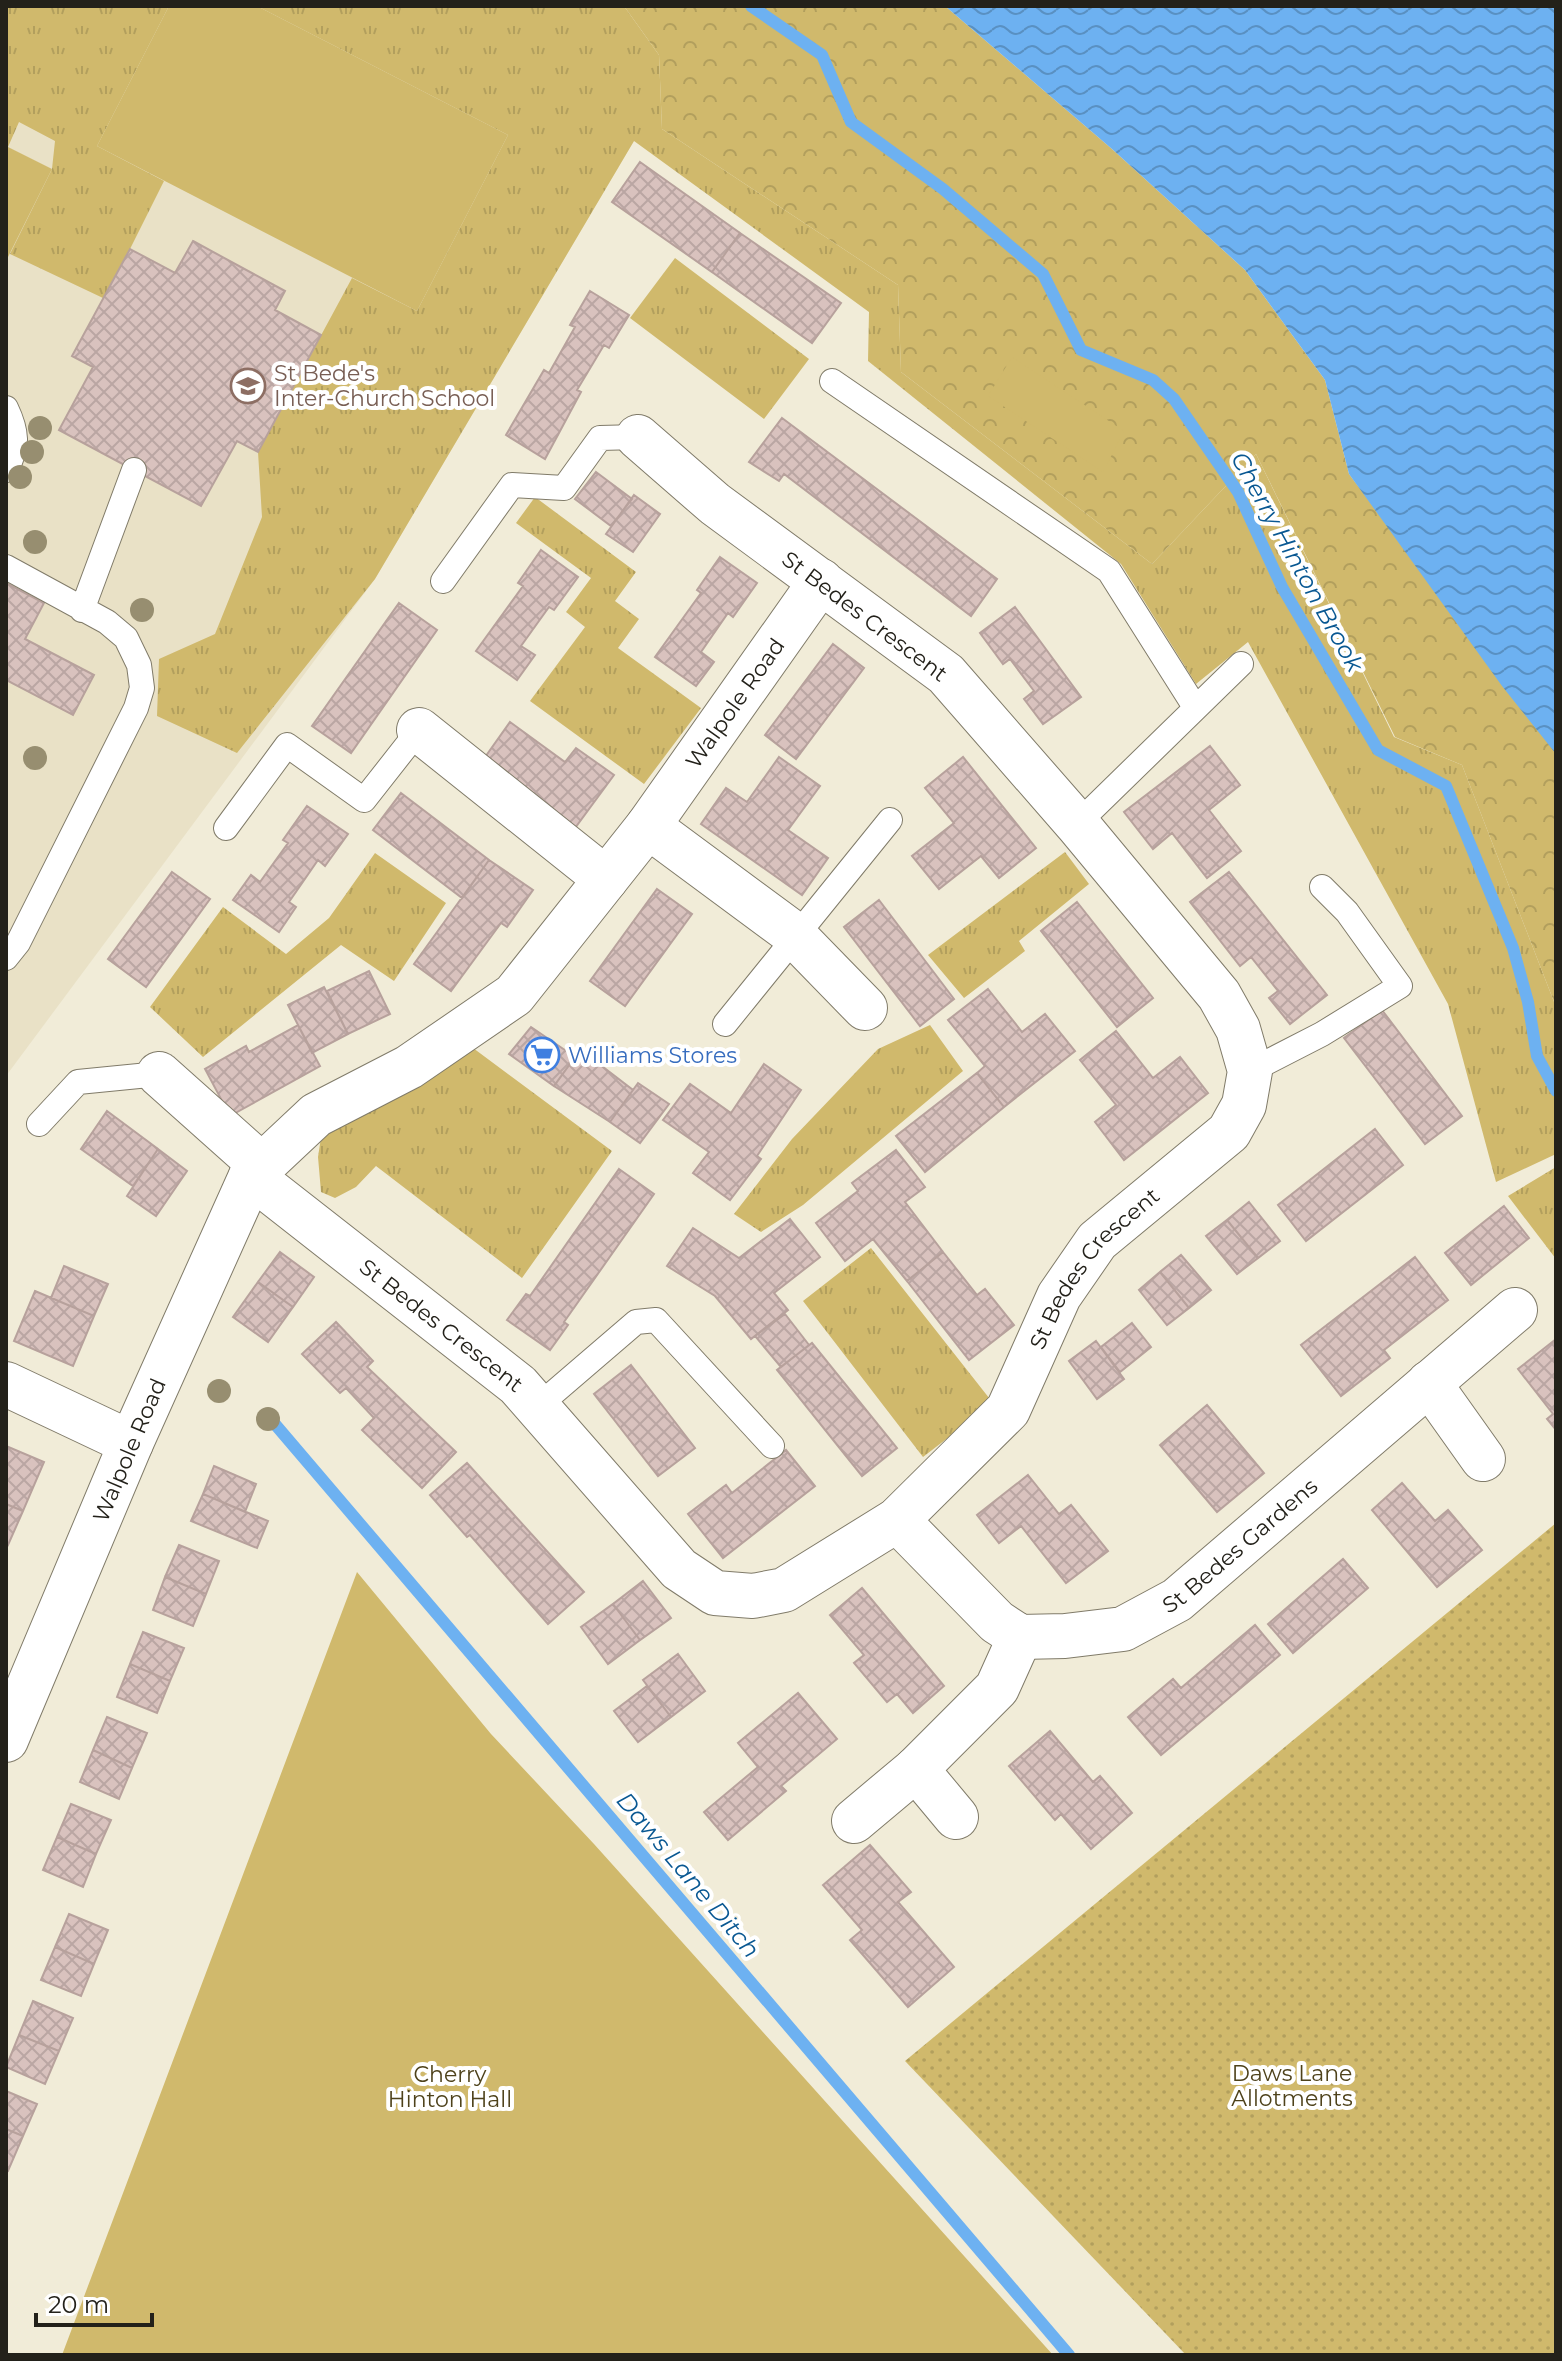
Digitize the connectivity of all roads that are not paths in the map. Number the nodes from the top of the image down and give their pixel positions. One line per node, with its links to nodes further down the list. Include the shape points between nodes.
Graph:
1 (832, 381): 11 (lane, via 1109,571)
2 (6, 408): 4 (lane, via 16,434)
3 (638, 437): 7 (lane, via 600,438 564,488 512,485); 8 (street, St Bedes Crescent, via 715,504)
4 (6, 470)
5 (134, 470): 9 (lane)
6 (6, 567): 9 (lane)
7 (443, 581)
8 (821, 581): 14 (street, St Bedes Crescent, via 946,674); 15 (street, Walpole Road)
9 (82, 610): 20 (lane, via 126,638 139,665 142,688 76,830)
10 (1241, 664): 11 (lane)
11 (1195, 707): 14 (lane)
12 (419, 730): 16 (lane, via 364,800 287,745); 17 (street)
13 (890, 820): 19 (lane)
14 (1077, 824): 23 (street, St Bedes Crescent, via 1219,995 1238,1029)
15 (648, 826): 17 (street, Walpole Road); 19 (street)
16 (226, 828)
17 (606, 879): 26 (street, Walpole Road, via 514,995 409,1067 316,1115)
18 (1322, 887): 23 (lane, via 1347,912 1400,986)
19 (796, 937): 21 (street); 22 (lane)
20 (6, 958)
21 (865, 1008)
22 (725, 1024)
23 (1250, 1071): 34 (street, St Bedes Crescent, via 1244,1105 1229,1132 1097,1241 1059,1296 1008,1410)
24 (159, 1074): 25 (lane, via 78,1082); 26 (street)
25 (39, 1124)
26 (256, 1171): 30 (street, St Bedes Crescent, via 518,1385); 31 (street, Walpole Road)
27 (1515, 1310): 28 (street, St Bedes Gardens)
28 (1429, 1383): 33 (street); 35 (street, St Bedes Gardens, via 1177,1600 1123,1629)
29 (6, 1384): 31 (street)
30 (537, 1407): 32 (lane, via 636,1322 656,1320); 34 (street, St Bedes Crescent, via 679,1569 715,1593 753,1596 784,1590)
31 (131, 1443): 36 (street, Walpole Road)
32 (772, 1446)
33 (1483, 1459)
34 (897, 1520): 35 (street, via 997,1622)
35 (1020, 1637): 37 (street, via 997,1688)
36 (6, 1740)
37 (916, 1769): 38 (street); 39 (street)
38 (956, 1817)
39 (854, 1821)

